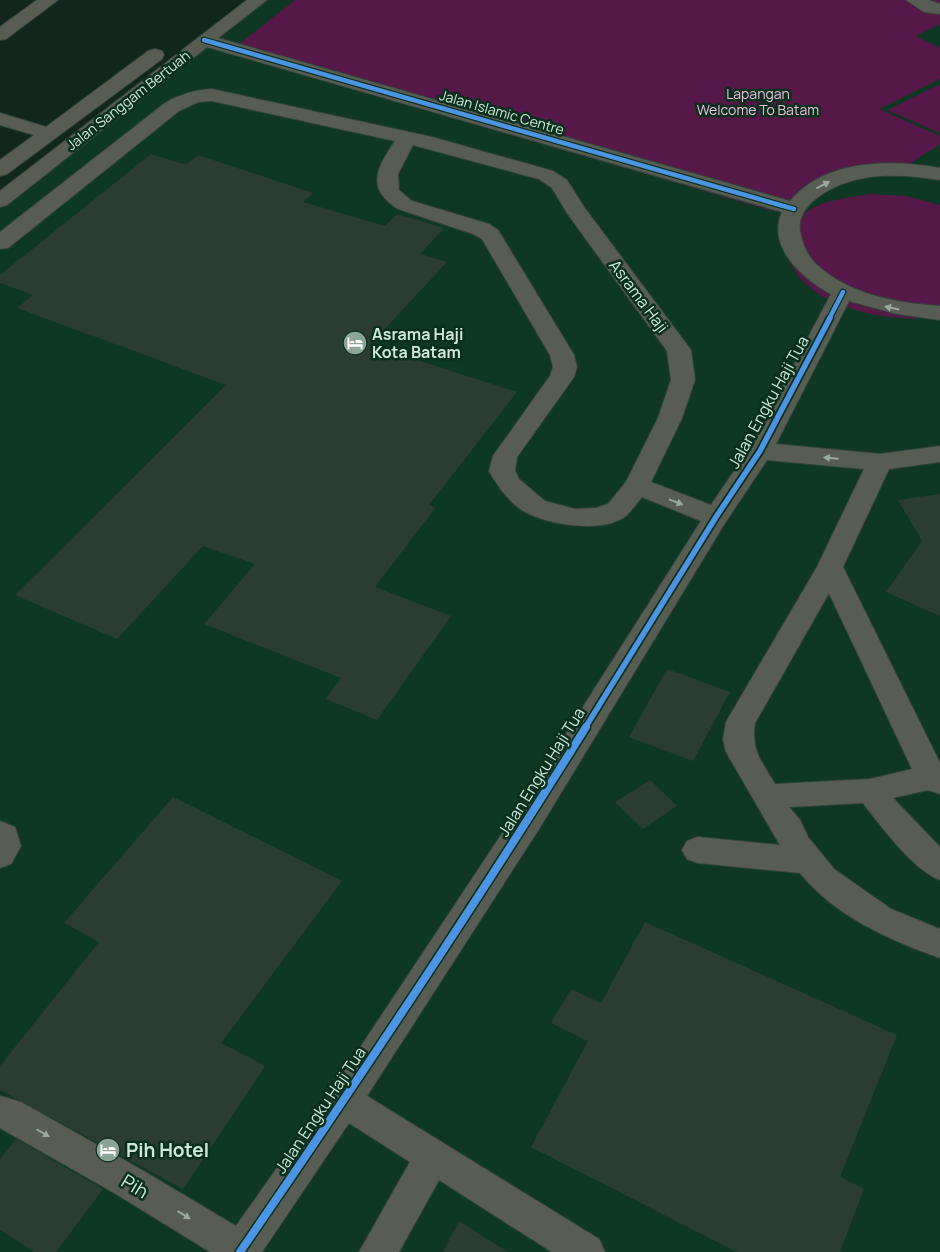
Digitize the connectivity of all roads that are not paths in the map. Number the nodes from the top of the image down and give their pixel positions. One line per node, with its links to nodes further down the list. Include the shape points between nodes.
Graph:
1 (49, 0): 4 (street)
2 (229, 0): 9 (street)
3 (258, 0): 5 (street, Jalan Sanggam Bertuah)
4 (0, 35)
5 (204, 40): 6 (street, Jalan Islamic Centre); 15 (street, Jalan Sanggam Bertuah)
6 (454, 112): 8 (street, Jalan Islamic Centre); 11 (street)
7 (0, 119): 9 (street)
8 (519, 129): 12 (street); 16 (street, Jalan Islamic Centre)
9 (50, 134): 13 (street)
10 (408, 138): 11 (street, Asrama Haji); 17 (street, Asrama Haji, via 222,97 192,97 172,108); 23 (street, Asrama Haji, via 392,160 388,171 388,191 405,205 481,229 490,235 562,355 565,367 562,376 505,456 502,471 509,484 536,507 575,518 617,510)
11 (432, 143): 12 (street, Asrama Haji)
12 (492, 159): 23 (street, Asrama Haji, via 538,172 560,184 574,209 679,350 683,380 670,418)
13 (0, 170)
14 (940, 174): 16 (street, one-way to 14, via 810,192 844,176 866,171 908,170)
15 (0, 201)
16 (794, 209): 18 (street, via 789,229 794,250 811,271)
17 (0, 244)
18 (843, 292): 19 (street, one-way to 18, via 909,312 872,304); 20 (street, Jalan Engku Haji Tua)
19 (940, 313)
20 (760, 452): 22 (street, one-way to 20); 24 (street, Jalan Engku Haji Tua)
21 (940, 454): 22 (street)
22 (880, 462): 25 (street)
23 (637, 486): 24 (street, one-way to 24)
24 (716, 517): 35 (street, Jalan Engku Haji Tua, via 528,820)
25 (830, 567): 26 (street); 28 (street, via 741,722 738,739 741,752)
26 (937, 778): 27 (street)
27 (870, 791): 28 (street); 33 (street)
28 (767, 796): 32 (street, via 795,844)
29 (0, 834): 31 (street, via 4,836 6,846)
30 (698, 850): 32 (street)
31 (0, 855)
32 (811, 862): 34 (street, via 823,878 880,919)
33 (940, 867)
34 (940, 944)
35 (344, 1101): 37 (street); 38 (street, Jalan Engku Haji Tua)
36 (0, 1112): 38 (street, Pih, one-way to 38, via 9,1114 129,1182)
37 (432, 1156): 39 (street); 40 (street)
38 (241, 1251)
39 (378, 1252)
40 (586, 1252)

